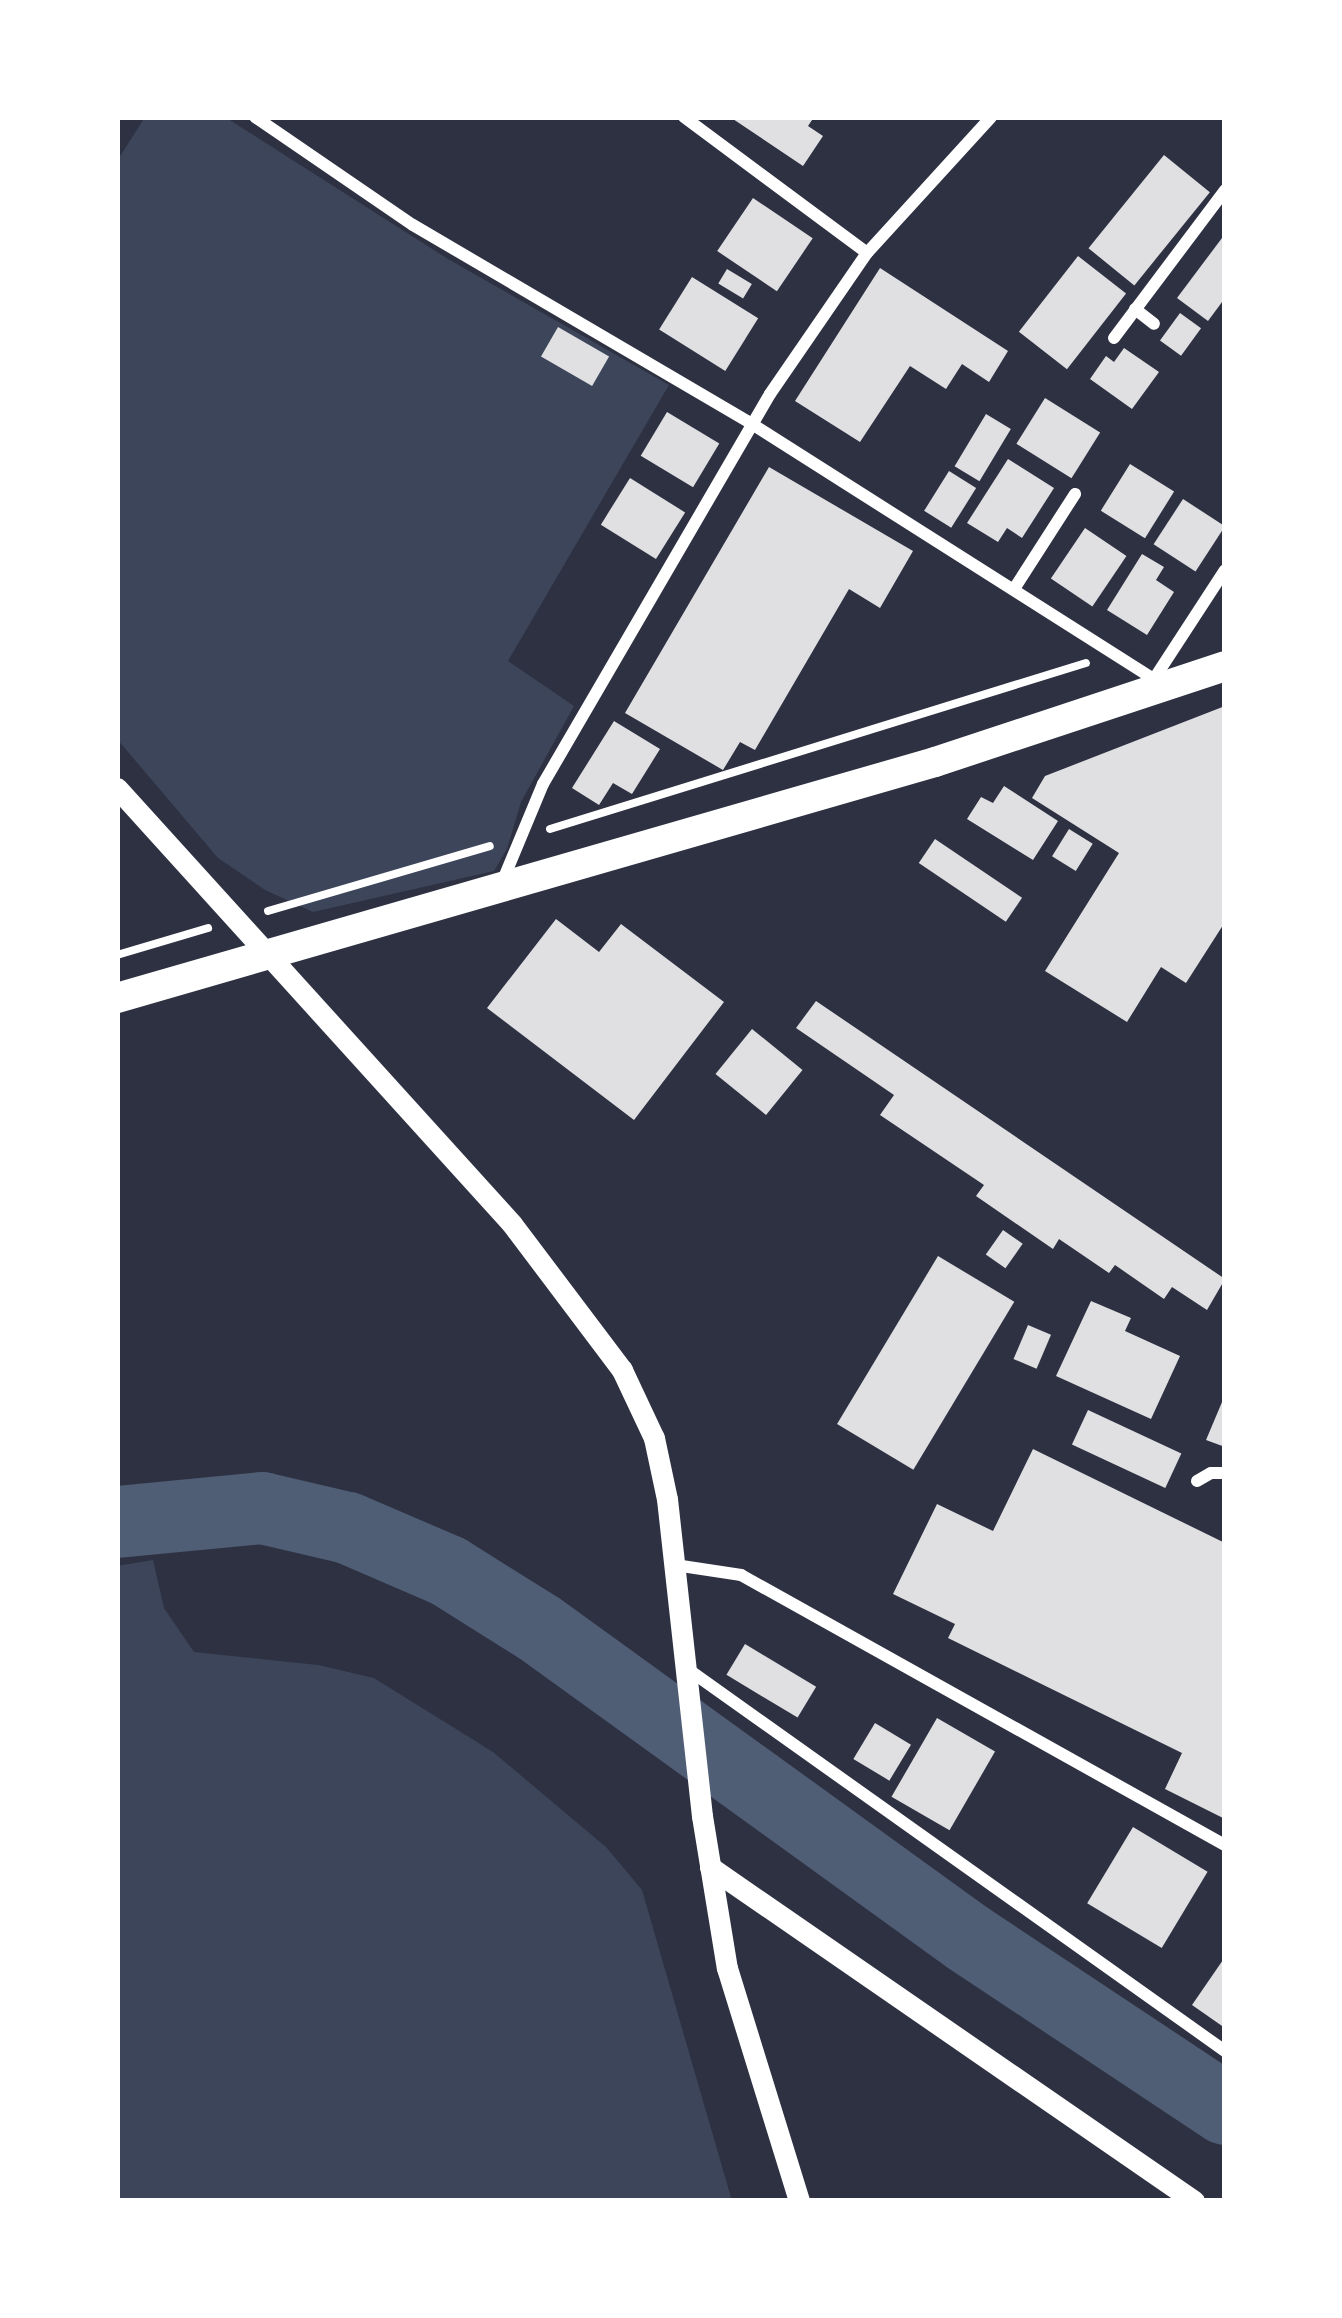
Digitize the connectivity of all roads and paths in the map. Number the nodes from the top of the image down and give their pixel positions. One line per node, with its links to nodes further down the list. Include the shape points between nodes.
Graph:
1 (255, 117): 9 (street, via 413,225)
2 (685, 117): 5 (street)
3 (991, 117): 5 (street)
4 (1225, 190): 6 (street)
5 (867, 253): 9 (street)
6 (1135, 309): 7 (street); 8 (street)
7 (1154, 324)
8 (1114, 338)
9 (755, 427): 12 (street); 17 (street, via 543,784)
10 (1076, 494): 12 (street)
11 (1225, 570): 15 (street)
12 (1014, 589): 13 (street)
13 (1115, 654): 15 (street); 17 (path)
14 (1225, 666): 15 (main road)
15 (1160, 684): 18 (main road, via 914,768)
16 (117, 788): 19 (street)
17 (521, 837): 18 (street); 19 (path)
18 (500, 888): 20 (main road)
19 (239, 919): 20 (street); 21 (path)
20 (271, 953): 22 (main road); 25 (street, via 512,1224 622,1370 654,1438)
21 (117, 955)
22 (117, 998)
23 (1225, 1473): 24 (street)
24 (1197, 1481)
25 (675, 1565): 26 (street); 27 (street, via 741,1576)
26 (689, 1670): 28 (street); 29 (street)
27 (1225, 1845)
28 (710, 1867): 30 (street, via 727,1968); 31 (street)
29 (1225, 2051)
30 (799, 2201)
31 (1194, 2201)

